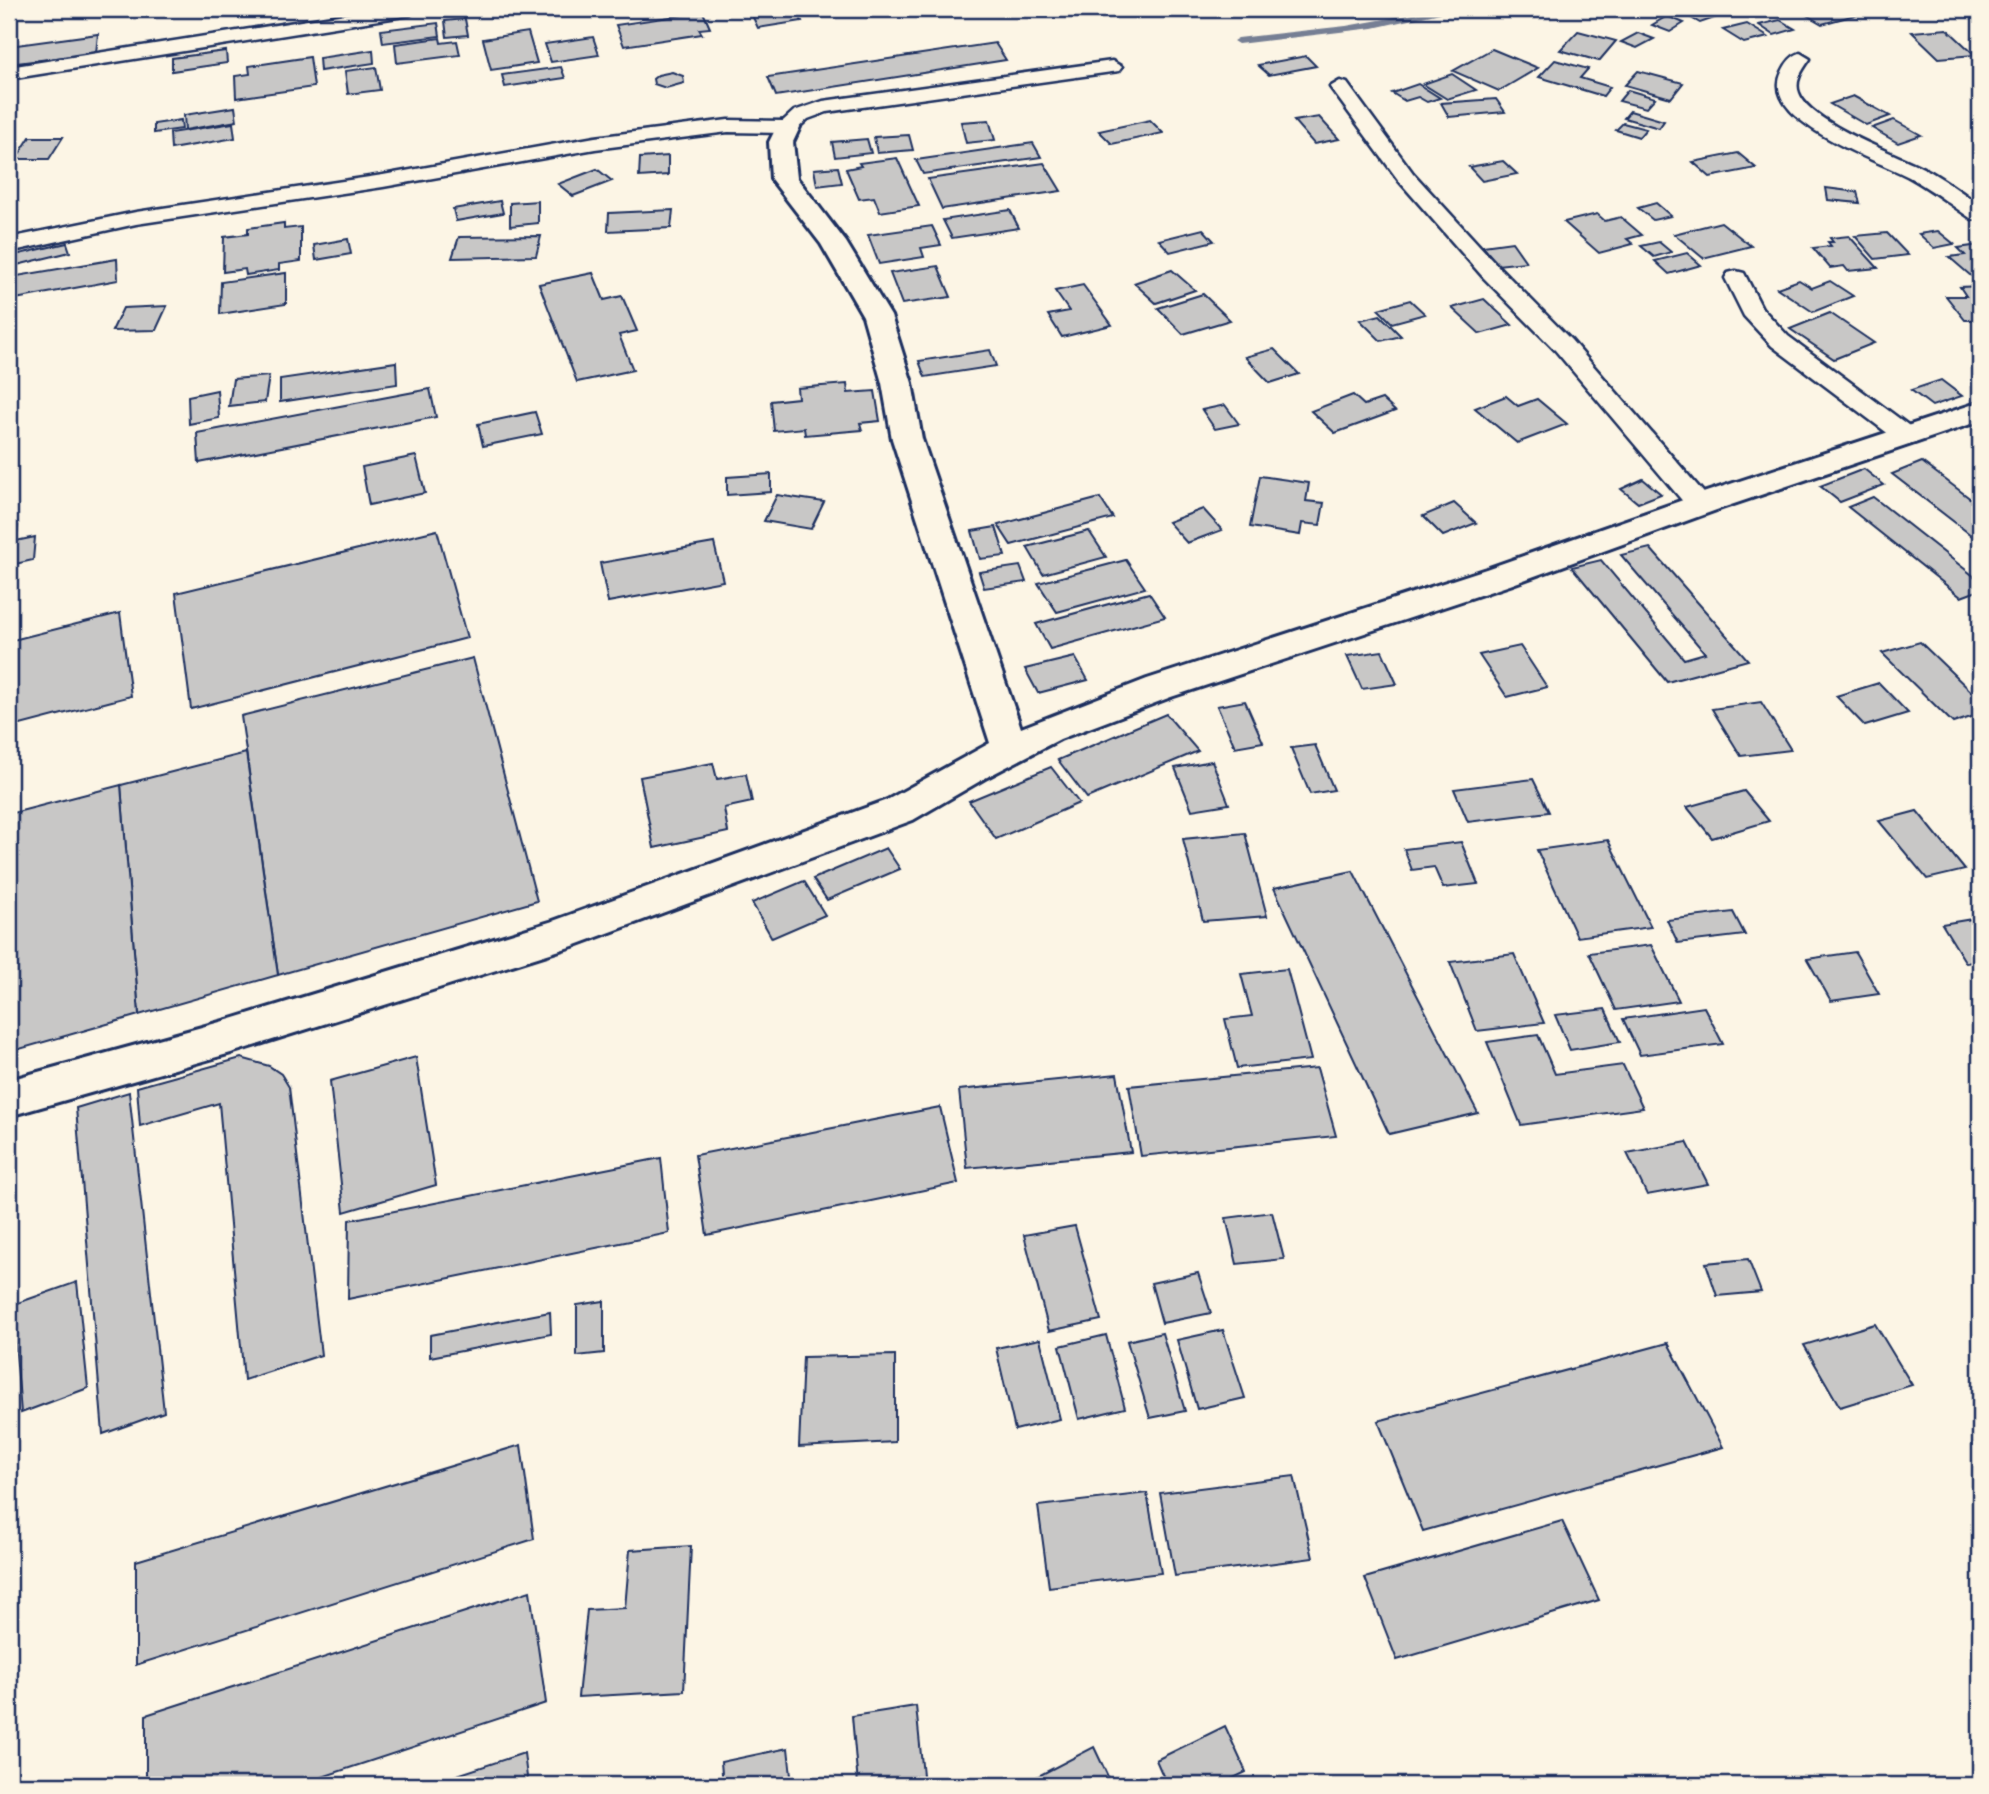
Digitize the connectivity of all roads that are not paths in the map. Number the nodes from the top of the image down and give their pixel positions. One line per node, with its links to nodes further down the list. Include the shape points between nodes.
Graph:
1 (410, 9): 4 (lane)
2 (1800, 59): 7 (lane, via 1790,70 1788,84 1789,95 1799,108)
3 (1112, 67): 6 (lane, via 823,107 801,115)
4 (9, 73)
5 (1339, 88): 12 (lane, via 1406,177 1563,345)
6 (788, 127): 8 (lane, via 728,126 595,143 136,218); 13 (street, via 781,142 784,179 832,242 877,316 897,383 907,439)
7 (1980, 214)
8 (9, 244)
9 (1736, 278): 11 (lane, via 1752,311 1780,341)
10 (1980, 411): 11 (street)
11 (1907, 436): 12 (street)
12 (1700, 505): 13 (street, via 1486,582 1159,688)
13 (1010, 748): 14 (street, via 900,810 585,925 243,1032)
14 (9, 1098)

